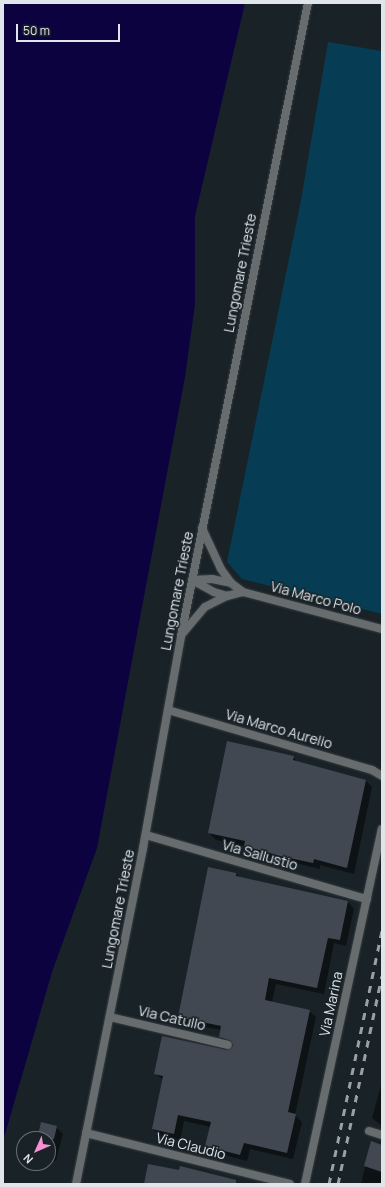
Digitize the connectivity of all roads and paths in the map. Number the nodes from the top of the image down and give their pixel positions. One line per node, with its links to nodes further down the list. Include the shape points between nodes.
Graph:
1 (308, 3): 2 (street, Lungomare Trieste)
2 (202, 528): 3 (street, Lungomare Trieste); 4 (street, Via Marco Polo, via 214,557)
3 (192, 580): 4 (street, Via Marco Polo, via 212,579); 6 (street); 8 (street, Lungomare Trieste)
4 (231, 583): 5 (street, Via Marco Polo)
5 (243, 592): 6 (street, Via Marco Polo); 7 (street, Via Marco Polo)
6 (227, 596): 8 (street, Via Marco Polo, via 200,611)
7 (382, 629)
8 (181, 636): 9 (street, Lungomare Trieste)
9 (168, 710): 10 (street, Via Marco Aurelio, via 372,770); 12 (street, Lungomare Trieste)
10 (382, 776)
11 (382, 828): 13 (street, Via Marina)
12 (146, 835): 13 (street, Via Sallustio); 14 (street, Lungomare Trieste)
13 (367, 899): 21 (street, Via Marina)
14 (110, 1017): 15 (street, Via Catullo); 17 (street, Lungomare Trieste)
15 (228, 1045)
16 (369, 1132): 18 (street)
17 (86, 1133): 19 (street, Lungomare Trieste); 20 (street, Via Claudio)
18 (382, 1135)
19 (76, 1184)
20 (290, 1184)
21 (305, 1184)

